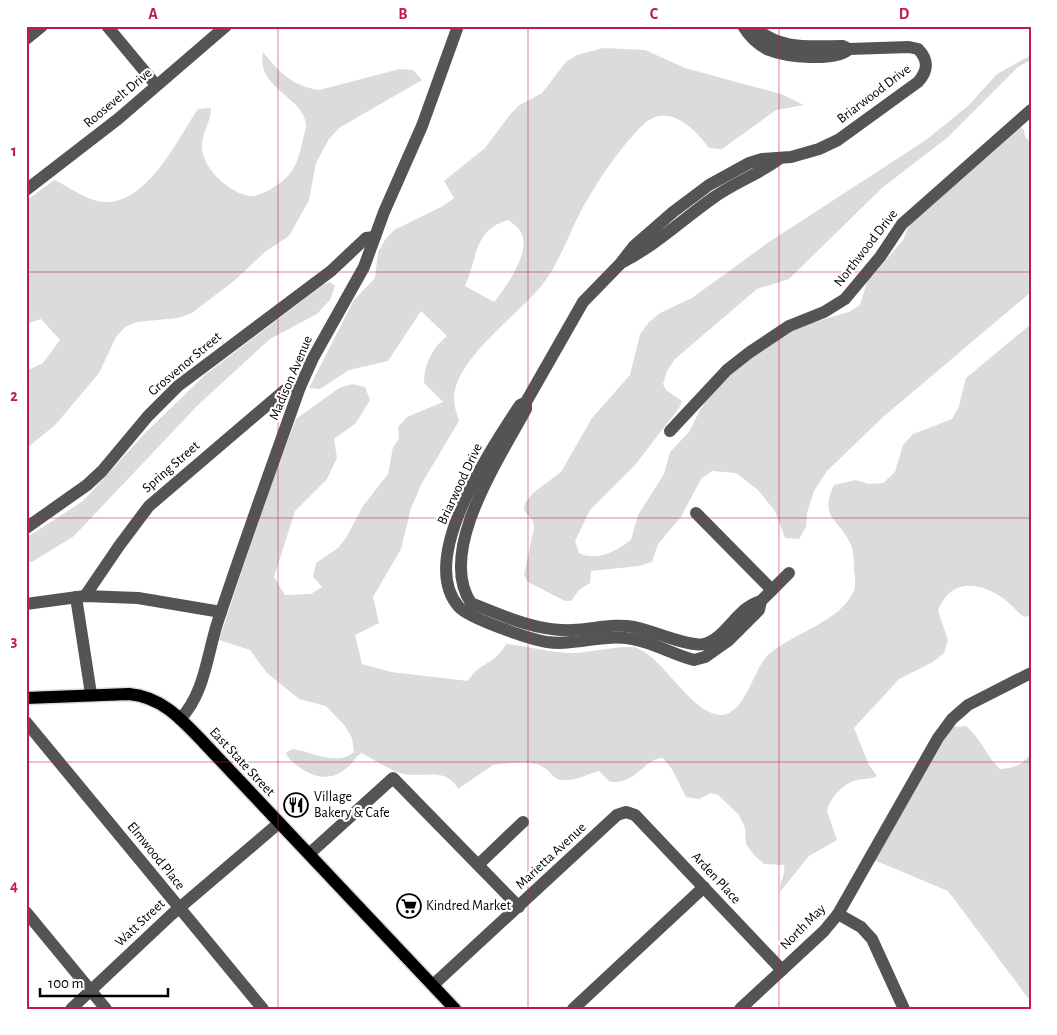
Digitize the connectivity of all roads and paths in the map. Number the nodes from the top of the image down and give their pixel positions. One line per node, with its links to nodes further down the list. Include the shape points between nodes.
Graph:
1 (42, 26): 7 (street)
2 (107, 26): 9 (street)
3 (226, 26): 9 (street, Roosevelt Drive)
4 (458, 26): 12 (street, Madison Avenue, via 422,126)
5 (743, 26): 8 (street, Briarwood Drive, via 764,47 787,55 825,57 844,55)
6 (754, 26): 8 (street, Briarwood Drive, via 764,36 781,44 843,46)
7 (26, 39)
8 (849, 49): 18 (street, Briarwood Drive, via 918,49 926,61 926,69 918,82 838,140 820,149 749,163 709,185 634,246 574,314 526,402 520,405 497,441 455,524 446,569 452,597 460,609 518,634 538,640 577,642 626,638 694,660 718,650 759,610 761,601)
9 (156, 85): 11 (street, Roosevelt Drive, via 105,130)
10 (1031, 110): 14 (street, Northwood Drive, via 902,224 845,299 824,312 788,326 750,352 727,370)
11 (26, 190)
12 (375, 237): 13 (street, Madison Avenue, via 364,267); 16 (street, Grosvenor Street, via 366,238 331,271 178,386 87,485)
13 (300, 387): 19 (street, Spring Street, via 285,390 149,506); 21 (street, Madison Avenue)
14 (670, 431)
15 (696, 513): 18 (street)
16 (26, 528)
17 (789, 573): 18 (street, Briarwood Drive)
18 (772, 590)
19 (81, 597): 20 (street); 21 (street, via 138,598); 23 (street)
20 (26, 604)
21 (221, 612): 25 (street, Madison Avenue, via 194,700)
22 (1031, 673): 36 (street, North May, via 968,705 952,719)
23 (92, 694): 24 (main road, East State Street); 25 (main road, East State Street, via 145,696 166,706)
24 (26, 698)
25 (180, 719): 29 (main road, East State Street)
26 (26, 722): 34 (street, Elmwood Place)
27 (626, 812): 32 (street, Arden Place, via 635,815); 33 (street, Marietta Avenue, via 617,815)
28 (523, 822): 31 (street)
29 (279, 823): 30 (main road, East State Street); 34 (street, Watt Street)
30 (309, 854): 31 (street, via 393,778); 38 (main road, East State Street)
31 (479, 864): 33 (street)
32 (704, 886): 37 (street, Arden Place); 45 (street)
33 (519, 907): 38 (street, Marietta Avenue)
34 (179, 908): 39 (street, Watt Street); 43 (street, Elmwood Place)
35 (26, 912): 39 (street)
36 (838, 914): 37 (street, North May, via 824,932); 40 (street, via 861,927 872,939)
37 (782, 970): 46 (street, North May)
38 (433, 985): 44 (main road, East State Street)
39 (91, 991): 41 (street, Watt Street); 42 (street)
40 (903, 1008)
41 (71, 1009)
42 (106, 1009)
43 (264, 1009)
44 (455, 1009)
45 (573, 1009)
46 (740, 1009)

